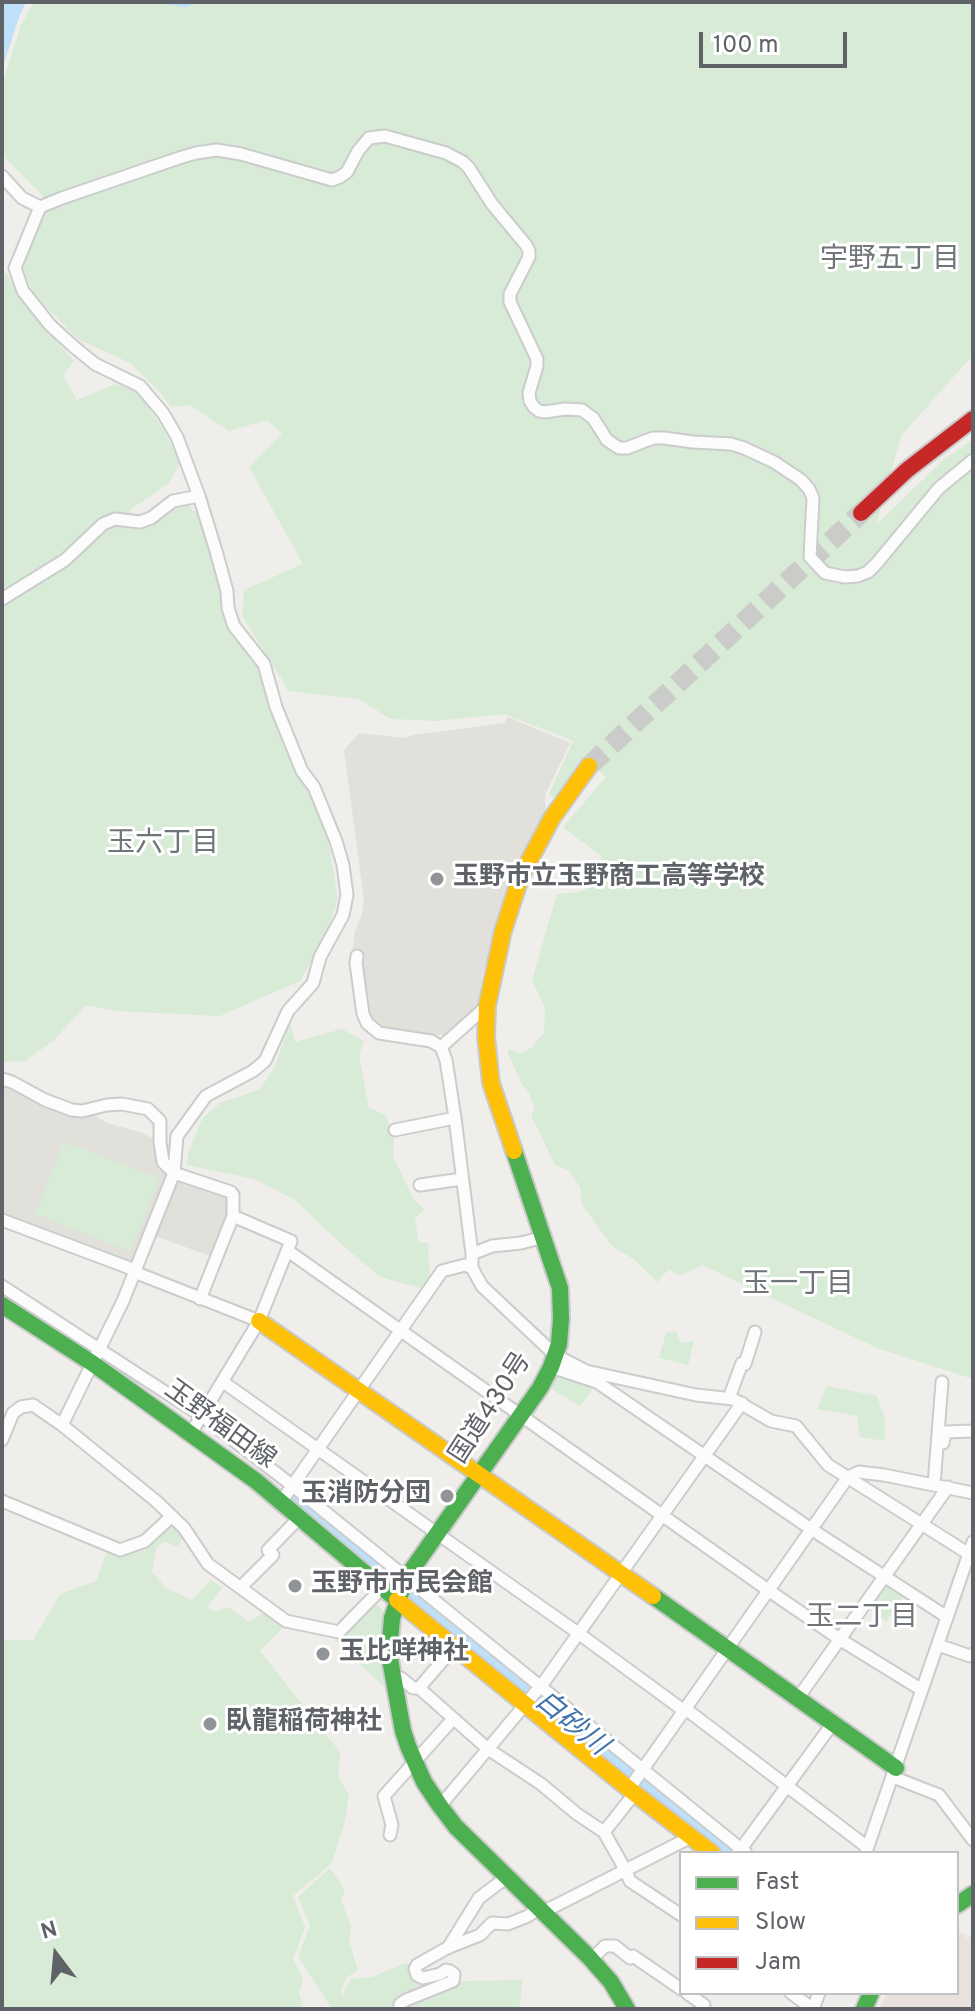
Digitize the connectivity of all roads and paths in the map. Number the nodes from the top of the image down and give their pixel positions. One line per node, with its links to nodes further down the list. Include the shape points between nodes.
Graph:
1 (2, 176): 2 (street, via 22,198)
2 (40, 207): 4 (street, via 179,158 217,150 332,180 347,172 369,138 385,136 463,162 526,245 529,257 510,302 537,359 529,393 534,407 545,412 582,410 619,448 653,438 731,444 774,462 809,489 810,557 825,573 845,577 868,572 939,488); 5 (street, via 15,268 23,291 73,346 149,395 177,437)
3 (973, 419): 6 (main road)
4 (973, 460)
5 (199, 496): 7 (street, via 173,501 140,522 115,519 103,524 65,560); 15 (street, via 234,626 264,664 302,771 336,841 347,895 313,983 288,1011 265,1061 200,1102 177,1136)
6 (861, 513)
7 (2, 599)
8 (589, 766): 10 (main road, 国道430号, via 552,818 521,876)
9 (357, 956): 11 (street, via 367,1023 379,1033)
10 (487, 1006): 11 (street); 20 (main road, 国道430号, via 491,1083)
11 (441, 1047): 13 (street)
12 (2, 1079): 15 (street, via 72,1110 122,1104 148,1109 160,1121 163,1162)
13 (455, 1118): 14 (street); 16 (street)
14 (395, 1130)
15 (174, 1173): 18 (street, via 231,1192); 24 (street)
16 (462, 1179): 17 (street); 22 (street)
17 (420, 1185)
18 (233, 1216): 21 (street, via 291,1241); 26 (street)
19 (2, 1220): 24 (street)
20 (544, 1237): 22 (street); 32 (main road, 国道430号, via 561,1300)
21 (288, 1251): 28 (street); 29 (street)
22 (472, 1254): 23 (street)
23 (472, 1268): 29 (street, via 442,1271); 32 (street, via 482,1286)
24 (134, 1271): 26 (street); 31 (street)
25 (2, 1286): 31 (street)
26 (200, 1299): 28 (street)
27 (2, 1305): 31 (main road, 玉野福田線)
28 (259, 1321): 33 (street); 35 (main road)
29 (401, 1330): 35 (street); 39 (street)
30 (755, 1332): 36 (street)
31 (96, 1356): 40 (street); 41 (main road, 玉野福田線)
32 (553, 1361): 36 (street); 39 (main road, 国道430号); 46 (street, via 597,1382)
33 (223, 1382): 41 (street); 45 (street)
34 (942, 1382): 44 (street)
35 (360, 1391): 45 (street); 47 (main road)
36 (729, 1398): 37 (street)
37 (742, 1403): 46 (street); 48 (street, via 771,1421 796,1426 828,1465)
38 (7, 1412): 40 (street, via 33,1405); 43 (street)
39 (521, 1415): 47 (main road, 国道430号); 54 (street)
40 (62, 1425): 55 (street)
41 (196, 1425): 52 (main road, 玉野福田線)
42 (973, 1431): 44 (street, via 945,1432 943,1446)
43 (2, 1440)
44 (938, 1446): 49 (street)
45 (318, 1450): 52 (street); 59 (street)
46 (706, 1456): 54 (street); 58 (street)
47 (479, 1473): 59 (main road, 国道430号); 61 (main road)
48 (848, 1477): 49 (street, via 859,1472); 57 (street); 58 (street)
49 (934, 1485): 50 (street)
50 (948, 1487): 51 (street); 57 (street)
51 (973, 1493)
52 (287, 1494): 56 (main road, 玉野福田線); 63 (street)
53 (2, 1501): 55 (street, via 120,1550 145,1541)
54 (663, 1515): 61 (street); 66 (street)
55 (172, 1516): 64 (street, via 208,1564)
56 (299, 1518): 64 (street); 65 (main road, 玉野福田線)
57 (922, 1523): 60 (street); 62 (street)
58 (811, 1529): 62 (street); 66 (street)
59 (437, 1534): 63 (main road, 国道430号); 69 (street)
60 (971, 1548): 68 (street)
61 (620, 1575): 69 (street); 73 (main road)
62 (885, 1576): 68 (street); 70 (street)
63 (406, 1578): 67 (main road, 国道430号); 78 (street)
64 (241, 1587): 65 (street, via 286,1621 339,1632)
65 (382, 1588): 67 (main road, 玉野福田線)
66 (768, 1590): 70 (street); 73 (street)
67 (397, 1600): 72 (main road, 玉野福田線); 75 (main road, 国道430号, via 389,1643)
68 (947, 1617): 71 (street)
69 (578, 1633): 78 (street); 80 (street)
70 (841, 1640): 77 (street); 79 (street)
71 (938, 1645): 74 (street); 77 (street)
72 (455, 1646): 76 (street); 78 (main road, 玉野福田線)
73 (727, 1648): 79 (main road); 80 (street)
74 (973, 1654)
75 (393, 1679): 76 (street); 84 (main road, 国道430号)
76 (419, 1688): 81 (street)
77 (922, 1690): 85 (street)
78 (533, 1694): 83 (street); 86 (main road, 玉野福田線)
79 (798, 1698): 82 (main road)
80 (683, 1710): 86 (street); 87 (street)
81 (453, 1719): 83 (street); 84 (street)
82 (833, 1723): 85 (main road); 87 (street)
83 (488, 1749): 88 (street); 89 (street)
84 (414, 1761): 88 (main road, 国道430号); 90 (street, via 384,1796)
85 (894, 1772): 92 (street, via 939,1795); 93 (street)
86 (636, 1782): 89 (street); 91 (main road, 玉野福田線); 95 (street)
87 (788, 1786): 93 (street); 96 (street)
88 (440, 1806): 98 (main road, 国道430号)
89 (604, 1832): 97 (street)
90 (390, 1835)
91 (691, 1837): 94 (main road, 玉野福田線); 97 (street)
92 (973, 1840)
93 (866, 1850)
94 (709, 1851)
95 (739, 1851)
96 (741, 1851)
97 (626, 1871): 99 (street); 100 (street, via 630,1881)
98 (507, 1877): 99 (main road, 国道430号); 101 (street, via 479,1898)
99 (541, 1910): 101 (street, via 508,1924 492,1923 480,1935); 102 (main road, 国道430号)
100 (679, 1914)
101 (447, 1948): 105 (street, via 415,1969 423,1978 450,1971 453,1981 406,2000)
102 (591, 1960): 103 (street, via 605,1946 615,1946); 106 (main road, 国道430号)
103 (679, 1988)
104 (794, 1995): 107 (street)
105 (400, 2009)
106 (627, 2009)
107 (813, 2009)

